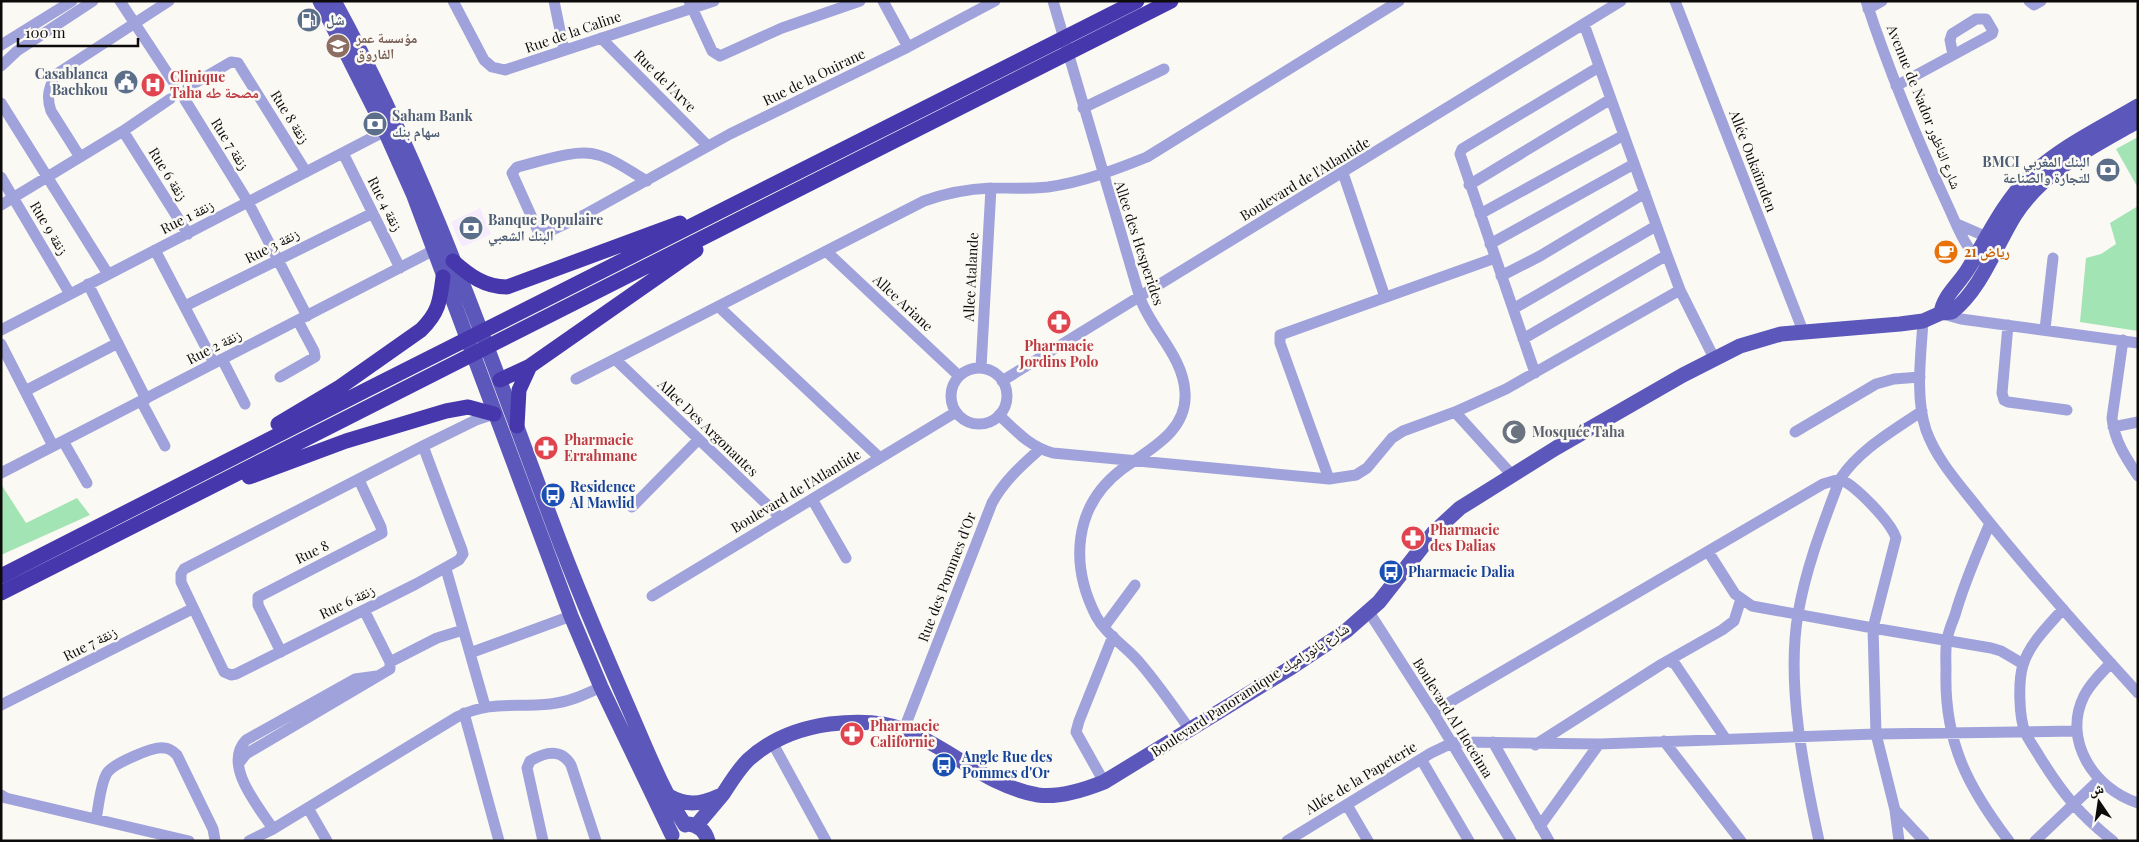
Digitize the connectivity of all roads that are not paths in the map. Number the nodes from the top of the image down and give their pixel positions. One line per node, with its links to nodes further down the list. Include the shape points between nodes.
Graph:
1 (72, 1): 27 (street)
2 (93, 1): 31 (street, via 17,50)
3 (120, 1): 24 (street)
4 (169, 1): 24 (street)
5 (320, 1): 45 (main road)
6 (334, 1): 80 (main road, via 391,118)
7 (453, 1): 29 (street, Rue de la Caline, via 477,50 492,67 515,68)
8 (554, 1): 29 (street)
9 (714, 1): 22 (street, Rue de la Caline)
10 (860, 1): 22 (street, via 782,28 722,56 712,51)
11 (883, 1): 28 (street)
12 (995, 1): 28 (street, Rue de la Ouirane)
13 (1053, 1): 42 (street, Allee des Hesperides)
14 (1137, 1): 60 (highway)
15 (1171, 1): 66 (highway)
16 (1399, 1): 53 (street, via 1162,149)
17 (1621, 1): 25 (street, Boulevard de l'Atlantide)
18 (1674, 1): 99 (street, Allée Oukaïmden)
19 (1882, 1): 23 (street)
20 (2029, 1): 21 (street, via 2034,4)
21 (2041, 1)
22 (691, 5): 26 (street, Rue de la Caline)
23 (1867, 5): 35 (street, Avenue de Nador شارع الناظور)
24 (134, 22): 34 (street); 49 (street, via 55,75 50,86 48,102 51,111)
25 (1584, 24): 32 (street); 52 (street, Boulevard de l'Atlantide)
26 (601, 38): 29 (street, Rue de la Caline); 47 (street, Rue de l'Arve)
27 (1, 46)
28 (908, 47): 47 (street, Rue de la Ouirane)
29 (564, 50)
30 (1953, 56): 35 (street)
31 (1, 66)
32 (1599, 67): 38 (street); 57 (street, via 1462,149 1460,156)
33 (1164, 70): 42 (street)
34 (174, 83): 36 (street, via 182,82); 37 (street, via 168,90)
35 (1896, 86): 67 (street, Avenue de Nador شارع الناظور)
36 (188, 87): 39 (street, via 189,94); 51 (street, Rue 8 زنقة, via 228,63 238,63)
37 (170, 99): 39 (street, via 177,103); 44 (street)
38 (1611, 99): 46 (street); 57 (street)
39 (185, 100): 62 (street, Rue 7 زنقة)
40 (1, 103): 55 (street)
41 (2138, 106): 70 (main road, Boulevard Panoramique شارع بانوراميك, via 2048,161 2029,178 2011,198)
42 (1083, 108): 53 (street, Allee des Hesperides)
43 (2138, 120): 70 (main road, Boulevard Panoramique شارع بانوراميك, via 2067,162 2043,181)
44 (123, 131): 49 (street); 69 (street, Rue 6 زنقة)
45 (385, 131): 48 (street, Rue 1 زنقة); 73 (main road)
46 (1624, 135): 50 (street); 65 (street)
47 (708, 146): 56 (street, Rue de la Ouirane)
48 (343, 153): 51 (street, Rue 1 زنقة); 64 (street, Rue 4 زنقة)
49 (80, 157): 55 (street)
50 (1634, 164): 59 (street); 71 (street)
51 (306, 172): 62 (street, Rue 1 زنقة)
52 (1343, 173): 88 (street); 89 (street, Boulevard de l'Atlantide)
53 (1102, 174): 58 (street, via 1048,187); 89 (street, Allee des Hesperides)
54 (1, 178): 61 (street, Rue 9 زنقة)
55 (48, 178): 61 (street); 82 (street)
56 (647, 181): 56 (street, Rue de la Ouirane, via 543,233 538,231 512,174 517,168 590,153)
57 (1470, 185): 65 (street)
58 (991, 188): 74 (street, via 960,191 924,202); 109 (street, Allee Atalande)
59 (1645, 193): 68 (street); 83 (street)
60 (751, 197): 80 (highway, via 507,287 478,280); 138 (highway)
61 (14, 198): 63 (street); 87 (street, Rue 9 زنقة)
62 (248, 202): 69 (street, Rue 1 زنقة); 78 (street, Rue 7 زنقة)
63 (1, 205)
64 (373, 213): 78 (street, Rue 3 زنقة); 81 (street, Rue 4 زنقة)
65 (1480, 214): 71 (street)
66 (734, 223): 108 (highway); 146 (highway)
67 (1957, 224): 70 (street); 79 (street, Avenue de Nador شارع الناظور)
68 (1656, 226): 75 (street); 92 (street)
69 (188, 234): 72 (street, Rue 1 زنقة)
70 (1993, 239): 79 (main road, Boulevard Panoramique شارع بانوراميك)
71 (1490, 244): 76 (street)
72 (155, 250): 82 (street, Rue 1 زنقة); 90 (street)
73 (434, 250): 81 (street, Rue 2 زنقة); 84 (main road)
74 (827, 252): 91 (street); 112 (street, Allee Ariane)
75 (1667, 255): 86 (street); 100 (street)
76 (1495, 258): 83 (street); 88 (street)
77 (2053, 258): 97 (street)
78 (279, 259): 90 (street, Rue 3 زنقة); 94 (street, Rue 7 زنقة)
79 (1981, 261): 93 (main road, Boulevard Panoramique شارع بانوراميك, via 1958,307 1952,312)
80 (453, 262): 111 (main road)
81 (400, 268): 94 (street, Rue 2 زنقة)
82 (108, 274): 85 (street, Rue 1 زنقة)
83 (1501, 276): 92 (street)
84 (443, 277): 124 (main road); 138 (highway, via 438,308 421,330 316,402 232,450)
85 (88, 284): 87 (street, Rue 1 زنقة); 102 (street)
86 (1680, 290): 105 (street); 110 (street)
87 (70, 294): 98 (street, Rue 1 زنقة)
88 (1385, 297): 141 (street, via 1280,335 1280,343)
89 (1140, 298): 116 (street, Boulevard de l'Atlantide); 136 (street, Allee des Hesperides, via 1146,314 1170,349 1186,393 1175,427 1164,440)
90 (186, 306): 107 (street)
91 (719, 307): 106 (street); 135 (street)
92 (1513, 308): 100 (street)
93 (1941, 313): 95 (main road, Boulevard Panoramique شارع بانوراميك); 96 (street)
94 (303, 319): 107 (street, Rue 2 زنقة); 113 (street, Rue 7 زنقة, via 315,357)
95 (1923, 320): 99 (main road, Boulevard Panoramique شارع بانوراميك); 114 (street)
96 (2008, 325): 97 (street); 120 (street, via 2004,400)
97 (2045, 329): 101 (street)
98 (1, 330)
99 (1803, 331): 105 (main road, Boulevard Panoramique شارع بانوراميك, via 1740,346)
100 (1524, 339): 110 (street)
101 (2122, 340): 103 (street); 128 (street)
102 (118, 343): 117 (street); 118 (street)
103 (2138, 343)
104 (1, 344): 117 (street)
105 (1714, 358): 139 (main road, Boulevard Panoramique شارع بانوراميك)
106 (616, 360): 115 (street); 130 (street, Allee Des Argonautes)
107 (218, 361): 118 (street, Rue 2 زنقة); 119 (street)
108 (530, 366): 111 (highway); 127 (highway, via 519,390)
109 (981, 368): 112 (street, via 968,370); 116 (street, via 994,373)
110 (1535, 373): 123 (street)
111 (497, 374): 127 (main road)
112 (959, 376): 122 (street, via 951,392)
113 (280, 378)
114 (1920, 378): 121 (street); 129 (street, via 1894,379 1876,384)
115 (576, 379)
116 (1002, 381): 125 (street, via 1007,400)
117 (25, 391): 131 (street)
118 (143, 400): 131 (street, Rue 2 زنقة); 132 (street)
119 (245, 404)
120 (2067, 410)
121 (1922, 411): 142 (street, via 1870,446); 149 (street, via 1933,448)
122 (956, 412): 125 (street, via 966,421 977,424 990,422); 135 (street, Boulevard de l'Atlantide)
123 (1455, 412): 139 (street); 141 (street, via 1403,431 1356,475)
124 (494, 414): 133 (street); 146 (highway, via 468,407 446,411 346,441); 163 (main road)
125 (999, 415): 134 (street)
126 (2138, 422): 128 (street)
127 (517, 426): 200 (main road, via 601,647)
128 (2113, 427): 140 (street)
129 (1795, 432)
130 (698, 440): 147 (street); 148 (street, Allee Des Argonautes)
131 (58, 443): 137 (street, Rue 2 زنقة); 144 (street)
132 (165, 446)
133 (423, 446): 143 (street); 152 (street, Rue 6 زنقة, via 463,554)
134 (1039, 450): 136 (street); 181 (street, Rue des Pommes d'Or, via 1010,476 992,503)
135 (880, 458): 145 (street, Boulevard de l'Atlantide)
136 (1137, 460): 141 (street); 164 (street, Allee des Hesperides, via 1106,484 1092,503 1084,523 1079,550 1080,575)
137 (3, 468)
138 (200, 475): 153 (highway)
139 (1512, 475): 161 (main road, Boulevard Panoramique شارع بانوراميك, via 1460,508 1434,532)
140 (2138, 476)
141 (1329, 479)
142 (1840, 479): 150 (street, via 1824,484); 162 (street, via 1809,566); 165 (street, via 1857,489 1890,526 1896,538)
143 (359, 480): 158 (street, via 184,569 181,582); 169 (street, Rue 8, via 382,533 258,597 258,605)
144 (86, 483)
145 (812, 499): 148 (street, Boulevard de l'Atlantide); 151 (street)
146 (170, 507): 155 (highway)
147 (632, 508)
148 (781, 518): 156 (street, Boulevard de l'Atlantide)
149 (1990, 523): 159 (street); 168 (street, via 1966,580)
150 (1708, 553): 157 (street); 179 (street)
151 (846, 558)
152 (446, 568): 160 (street, Rue 6 زنقة); 166 (street)
153 (1, 576)
154 (1135, 585): 164 (street)
155 (1, 593)
156 (652, 596)
157 (1741, 599): 162 (street, via 1752,606); 171 (street, via 1734,621)
158 (192, 609): 169 (street, Rue 6 زنقة, via 227,674 236,674); 177 (street, Rue 7 زنقة)
159 (2063, 609): 173 (street); 174 (street, via 2034,644)
160 (364, 610): 169 (street, Rue 6 زنقة); 172 (street)
161 (1369, 612): 179 (street, Boulevard Al Hoceima); 182 (main road, Boulevard Panoramique شارع بانوراميك, via 1329,642)
162 (1798, 615): 165 (street); 188 (street, via 1795,655)
163 (571, 616): 170 (street); 175 (main road)
164 (1104, 627): 167 (street, Allee des Hesperides)
165 (1873, 628): 168 (street); 185 (street)
166 (464, 630): 170 (street); 172 (street, via 437,638)
167 (1113, 636): 182 (street, Allee des Hesperides, via 1140,663); 197 (street, via 1076,732)
168 (1947, 640): 174 (street, via 2001,651); 186 (street, via 1946,687)
169 (281, 652)
170 (470, 653): 178 (street)
171 (1669, 661): 187 (street, via 1675,664); 194 (street)
172 (390, 662): 208 (street, via 390,669 246,754 239,763 240,777)
173 (2110, 663): 176 (street); 183 (street, via 2084,696)
174 (2023, 664): 184 (street, via 2020,701)
175 (601, 687): 178 (street, via 576,699 555,704); 210 (main road)
176 (2138, 693)
177 (1, 705)
178 (485, 706): 180 (street)
179 (1434, 712): 192 (street, Boulevard Al Hoceima)
180 (464, 713): 204 (street); 215 (street)
181 (904, 729): 190 (main road, Boulevard Panoramique شارع بانوراميك, via 853,722 803,729); 197 (main road, Boulevard Panoramique شارع بانوراميك, via 1006,787 1039,795 1064,794)
182 (1190, 730): 197 (main road, Boulevard Panoramique شارع بانوراميك)
183 (2076, 731): 184 (street); 196 (street, via 2087,762)
184 (2025, 732): 186 (street); 203 (street)
185 (1876, 734): 186 (street); 188 (street); 205 (street)
186 (1951, 734): 228 (street, via 1967,778)
187 (1725, 738): 188 (street); 189 (street)
188 (1800, 738): 225 (street)
189 (1664, 741): 193 (street); 224 (street)
190 (772, 742): 198 (main road, Boulevard Panoramique شارع بانوراميك, via 748,760); 218 (street)
191 (1493, 742): 192 (street); 194 (street); 207 (street)
192 (1452, 743): 195 (street, Allée de la Papeterie); 222 (street, Boulevard Al Hoceima)
193 (1599, 744): 194 (street); 207 (street)
194 (1535, 745)
195 (1422, 759): 202 (street, Allée de la Papeterie); 221 (street)
196 (2098, 780): 201 (street, via 2113,793); 203 (street)
197 (1104, 782)
198 (722, 794): 200 (main road, via 695,804 679,802); 209 (main road, Boulevard Panoramique شارع بانوراميك, via 714,819)
199 (1, 795): 206 (street)
200 (667, 795): 209 (main road)
201 (2138, 803)
202 (1347, 805): 219 (street, Allée de la Papeterie); 220 (street)
203 (2073, 806): 229 (street); 230 (street)
204 (308, 808): 208 (street); 214 (street)
205 (1895, 810): 226 (street); 227 (street)
206 (96, 819): 211 (street, via 110,770 148,750 163,748 173,750 177,755); 212 (street)
207 (1540, 826): 223 (street)
208 (273, 829): 213 (street)
209 (698, 831): 210 (main road, via 676,829)
210 (671, 838)
211 (218, 840)
212 (189, 841)
213 (249, 841)
214 (327, 841)
215 (499, 841)
216 (543, 841): 217 (street, via 527,768 530,761 550,753 561,754 571,765)
217 (596, 841)
218 (826, 841)
219 (1287, 841)
220 (1368, 841)
221 (1469, 841)
222 (1511, 841)
223 (1550, 841)
224 (1741, 841)
225 (1819, 841)
226 (1899, 841)
227 (1924, 841)
228 (2009, 841)
229 (2035, 841)
230 (2113, 841)

